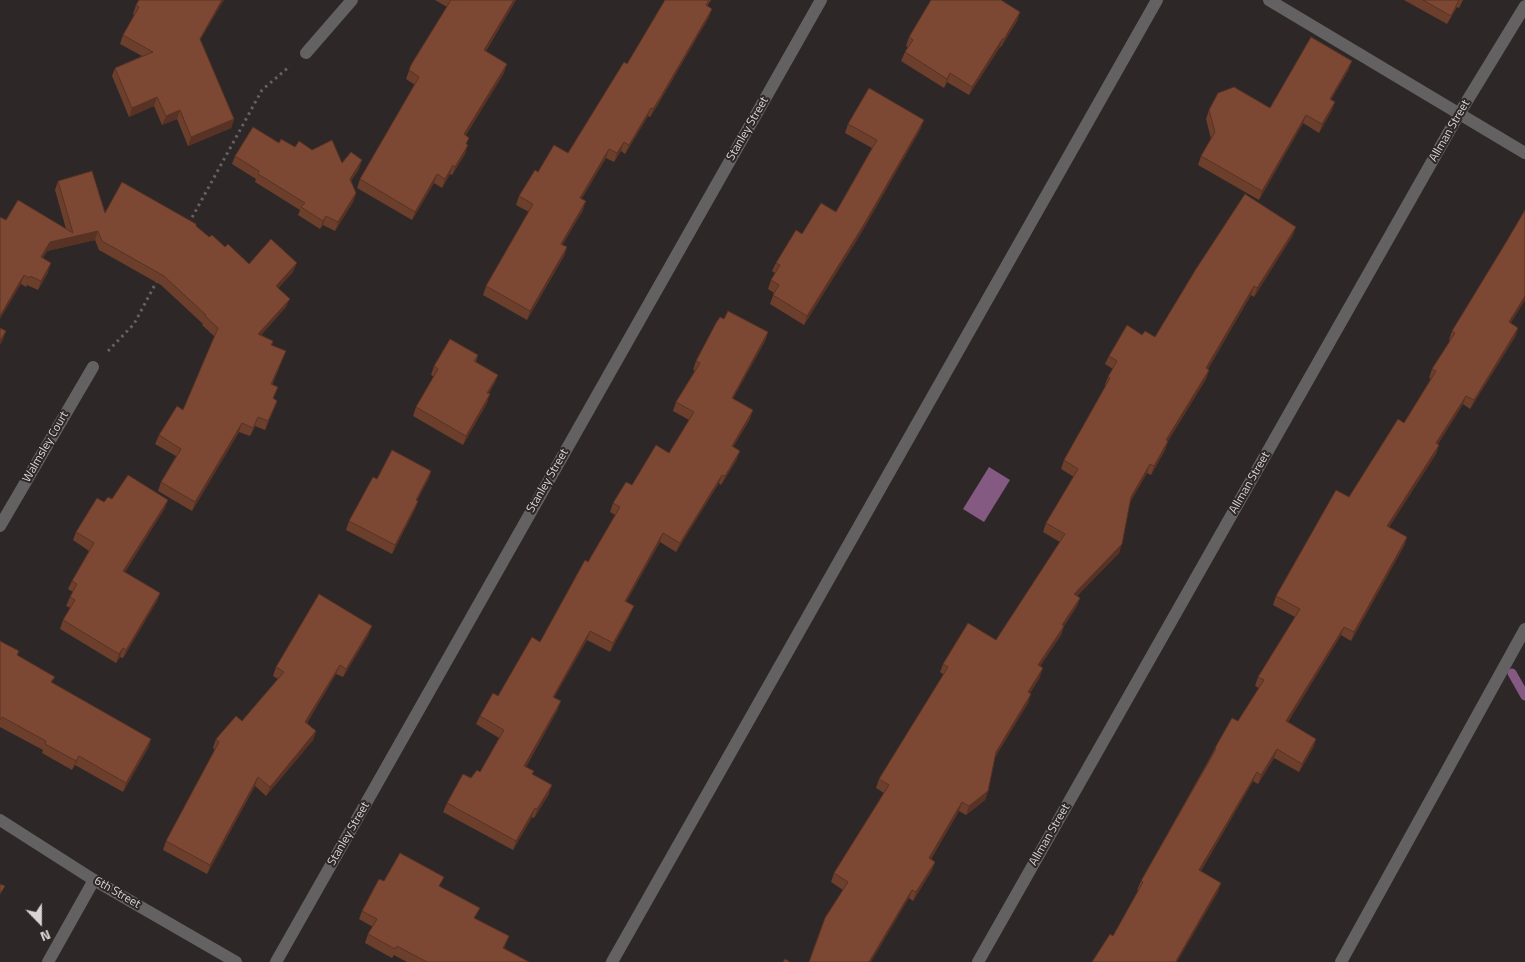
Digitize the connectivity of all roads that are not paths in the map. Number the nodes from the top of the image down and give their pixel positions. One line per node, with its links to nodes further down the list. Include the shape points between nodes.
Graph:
1 (352, 0): 6 (street)
2 (821, 0): 16 (street, Stanley Street)
3 (1157, 0): 17 (street)
4 (1269, 0): 7 (street)
5 (1525, 6): 7 (street, Allman Street)
6 (306, 53)
7 (1459, 114): 8 (street); 18 (street, Allman Street)
8 (1525, 153)
9 (93, 366): 10 (street, Walmsley Court)
10 (0, 526)
11 (1525, 629): 19 (street)
12 (0, 820): 13 (street, 6th Street)
13 (94, 880): 14 (street); 15 (street, 6th Street)
14 (48, 962)
15 (236, 962)
16 (276, 962)
17 (612, 962)
18 (978, 962)
19 (1341, 962)

